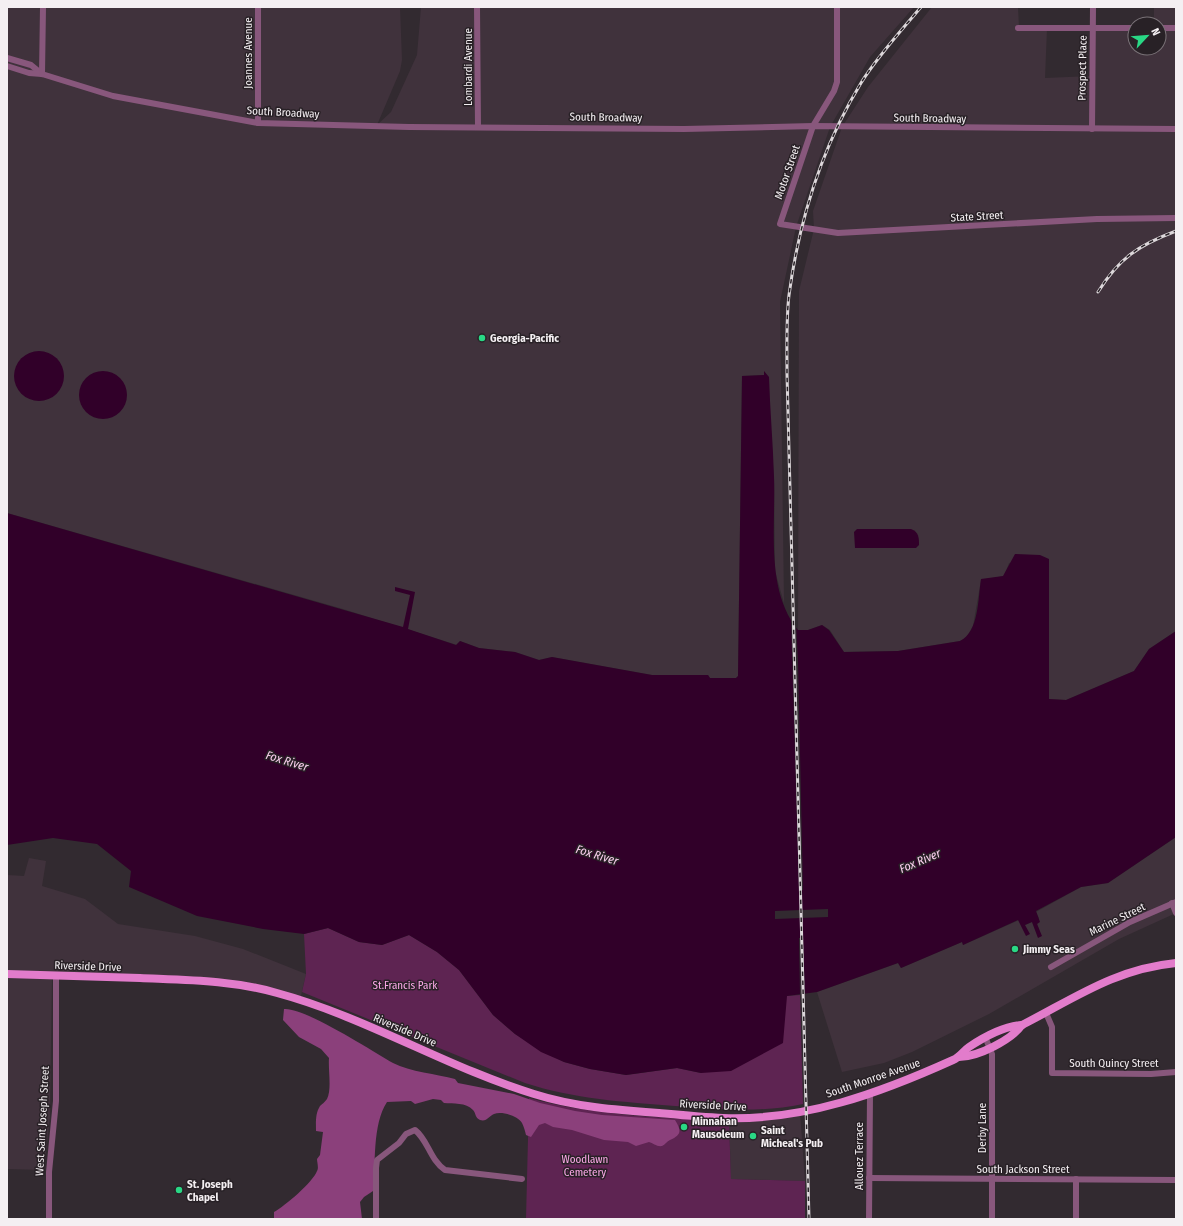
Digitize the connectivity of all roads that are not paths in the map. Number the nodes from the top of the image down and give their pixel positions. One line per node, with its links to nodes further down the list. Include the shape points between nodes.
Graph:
1 (42, 7): 11 (street)
2 (258, 7): 12 (street, Joannes Avenue)
3 (477, 7): 14 (street, Lombardi Avenue)
4 (837, 7): 13 (street, Motor Street, via 837,82)
5 (1093, 7): 7 (street, Prospect Place)
6 (1018, 28): 7 (street)
7 (1093, 28): 8 (street); 16 (street, Prospect Place)
8 (1127, 28)
9 (7, 58): 11 (street, South Broadway, via 30,65)
10 (7, 66): 11 (street, South Broadway)
11 (42, 74): 12 (street, South Broadway, via 113,96)
12 (258, 123): 14 (street, South Broadway)
13 (813, 126): 14 (street, South Broadway, via 684,129); 16 (street, South Broadway); 18 (street, Motor Street)
14 (478, 127)
15 (1176, 129): 16 (street, South Broadway)
16 (1092, 130)
17 (1176, 218): 18 (street, State Street, via 1097,219 838,233)
18 (780, 224)
19 (1174, 903): 20 (street, Marine Street); 22 (street, Marine Street, via 1130,922)
20 (1176, 913)
21 (1176, 963): 25 (main road, South Monroe Avenue, via 1115,977)
22 (1051, 966)
23 (7, 974): 24 (main road, Riverside Drive)
24 (56, 976): 32 (main road, Riverside Drive, via 209,981 274,992 312,1004 513,1087 570,1104 609,1110 723,1118); 38 (street, West Saint Joseph Street, via 56,1101 49,1172)
25 (1046, 1013): 26 (main road, South Monroe Avenue); 30 (street, South Quincy Street, via 1052,1028 1052,1073)
26 (1022, 1025): 27 (main road, South Monroe Avenue, via 1011,1026); 28 (main road, South Monroe Avenue, via 1015,1034)
27 (986, 1038): 28 (street, Derby Lane); 29 (main road, South Monroe Avenue, via 967,1048)
28 (990, 1047): 29 (main road, South Monroe Avenue, via 971,1057); 35 (street, Derby Lane)
29 (959, 1057): 31 (main road, South Monroe Avenue)
30 (1176, 1072)
31 (870, 1094): 32 (main road, South Monroe Avenue); 33 (street, Allouez Terrace)
32 (793, 1114)
33 (869, 1178): 35 (street, South Jackson Street); 40 (street, Allouez Terrace)
34 (522, 1179): 39 (street, via 445,1170 436,1162 420,1134 411,1130 377,1160)
35 (992, 1179): 36 (street, South Jackson Street); 41 (street, Derby Lane)
36 (1076, 1179): 37 (street, South Jackson Street); 42 (street)
37 (1176, 1180)
38 (49, 1219)
39 (376, 1219)
40 (869, 1219)
41 (992, 1219)
42 (1076, 1219)

